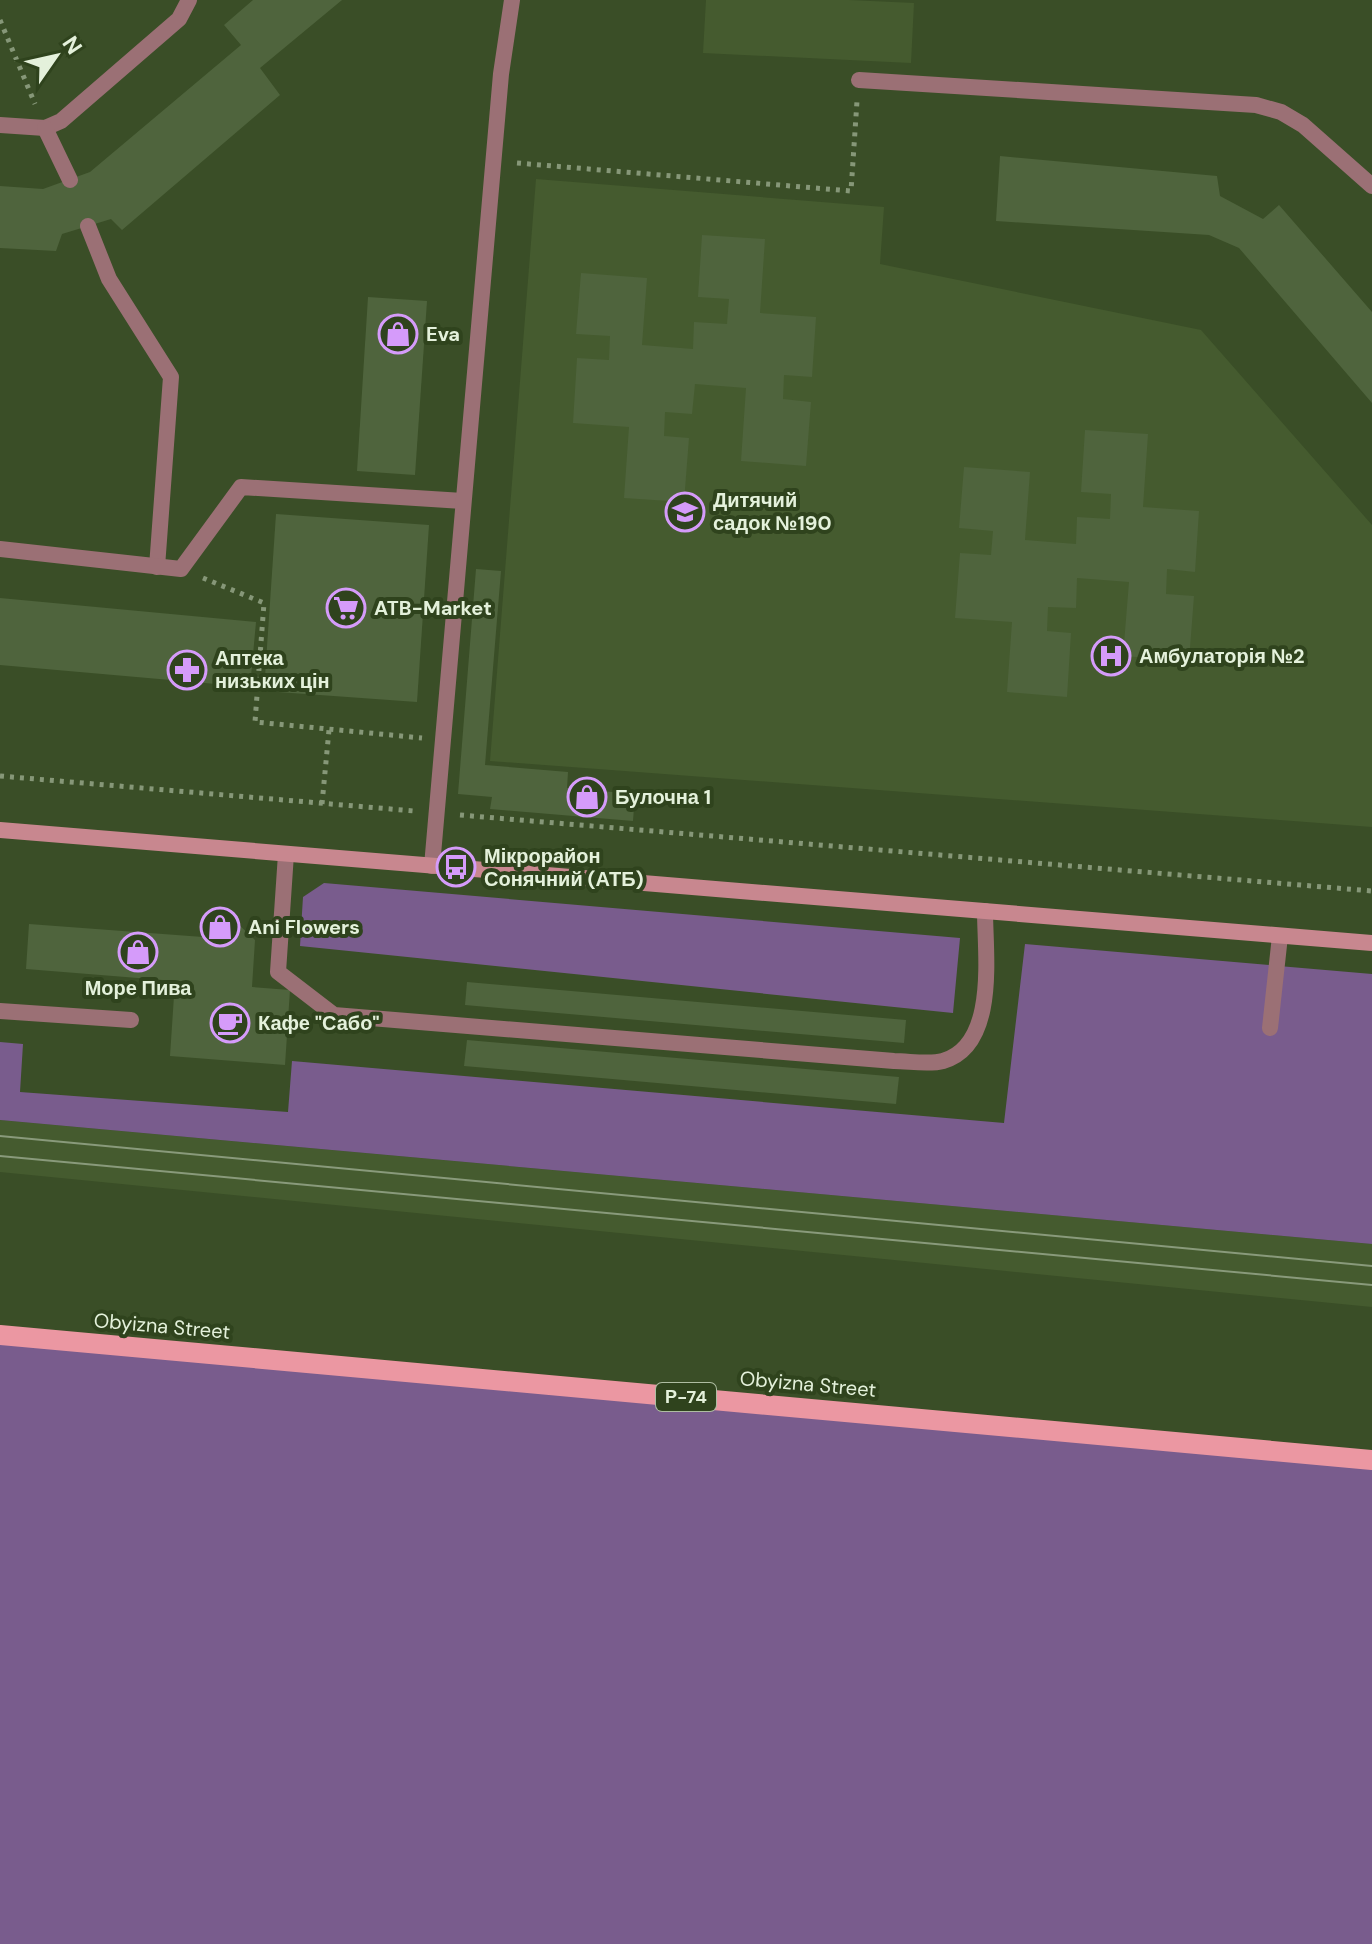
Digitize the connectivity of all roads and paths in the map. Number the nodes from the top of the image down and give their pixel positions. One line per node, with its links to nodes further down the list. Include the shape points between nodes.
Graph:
1 (189, 0): 6 (lane, via 179,19 61,121)
2 (512, 0): 7 (lane)
3 (0, 20): 6 (path)
4 (859, 80): 7 (path, via 851,191); 9 (lane, via 1256,105 1303,125)
5 (0, 125): 6 (lane)
6 (45, 128): 8 (lane)
7 (493, 161): 11 (lane)
8 (70, 180)
9 (1372, 186)
10 (88, 226): 13 (lane, via 109,279 171,377)
11 (463, 501): 14 (lane, via 241,487); 16 (lane)
12 (0, 549): 13 (lane)
13 (157, 567): 14 (lane)
14 (181, 569): 15 (path, via 264,603 255,722)
15 (329, 730): 16 (path); 18 (path)
16 (443, 740): 19 (lane)
17 (0, 776): 18 (path)
18 (322, 804): 19 (path)
19 (437, 813): 22 (lane); 23 (path)
20 (0, 830): 21 (street)
21 (286, 854): 22 (street); 24 (lane, via 278,972 334,1015 894,1061 942,1061 962,1050 986,1007)
22 (432, 866): 24 (street)
23 (1372, 891)
24 (985, 911): 25 (street)
25 (1280, 936): 26 (street); 29 (lane)
26 (1372, 943)
27 (0, 1011): 28 (lane)
28 (131, 1020)
29 (1270, 1028)
30 (0, 1335): 31 (main road, Obyizna Street / Р-74)
31 (1372, 1460)

